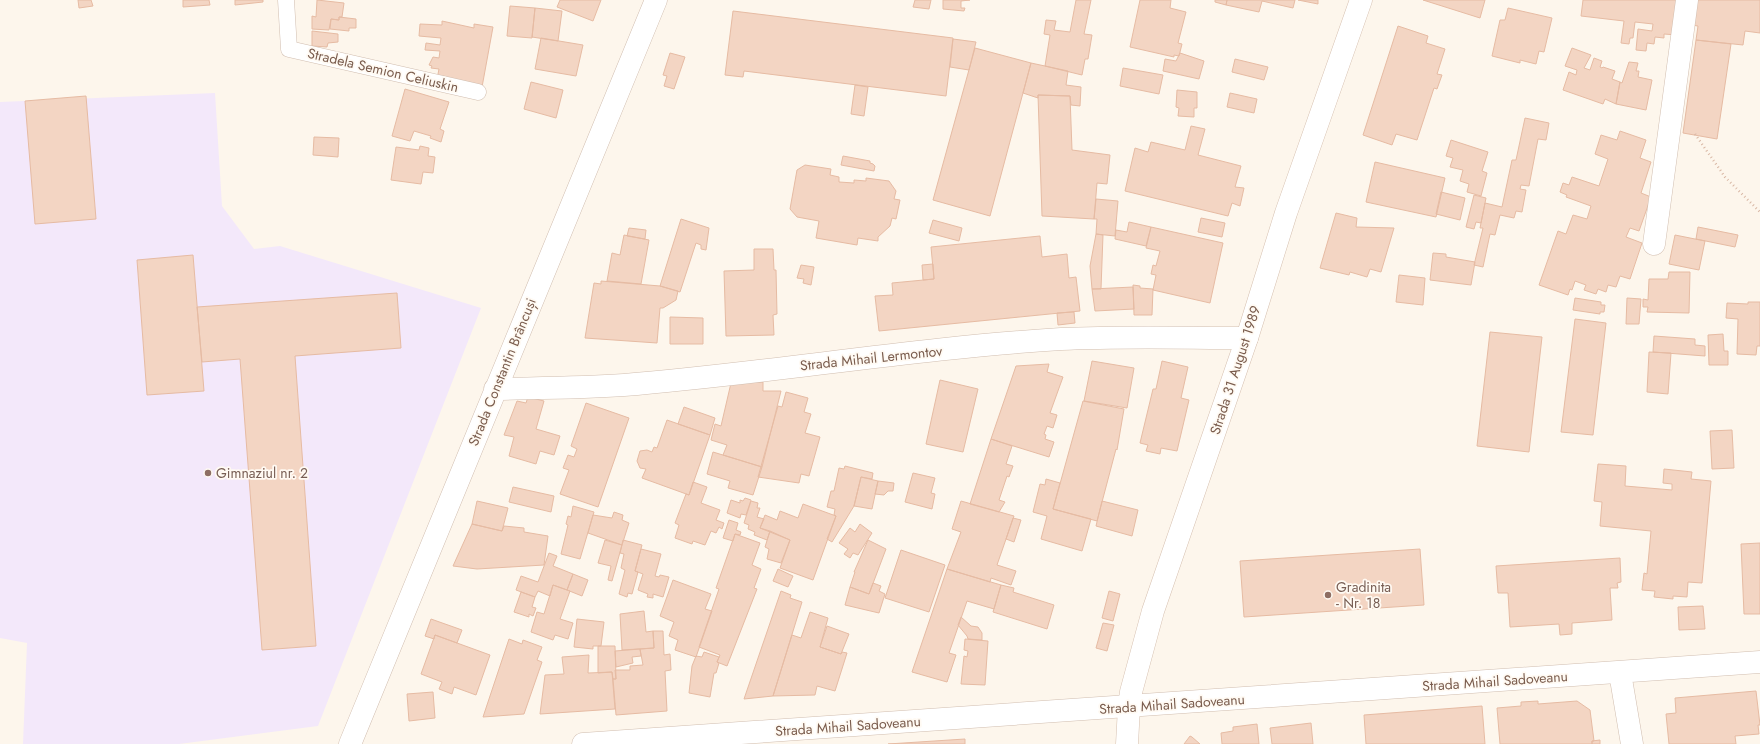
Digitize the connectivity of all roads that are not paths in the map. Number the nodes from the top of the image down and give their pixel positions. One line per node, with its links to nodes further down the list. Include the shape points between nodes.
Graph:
1 (286, 0): 5 (lane, Stradela Semion Celiuskin, via 289,49)
2 (656, 0): 8 (street, Strada Constantin Brâncuși)
3 (1361, 0): 7 (street, Strada 31 August 1989, via 1286,213)
4 (1687, 0): 6 (street)
5 (478, 92)
6 (1654, 244)
7 (1247, 338): 8 (street, Strada Mihail Lermontov, via 1062,339 638,384); 11 (street, Strada 31 August 1989, via 1154,611)
8 (495, 389): 12 (street, Strada Constantin Brâncuși)
9 (1760, 662): 10 (street, Strada Mihail Sadoveanu)
10 (1620, 672): 11 (street, Strada Mihail Sadoveanu); 15 (street)
11 (1129, 707): 13 (street, Strada Mihail Sadoveanu); 14 (street, Strada 31 August 1989)
12 (350, 744)
13 (583, 744)
14 (1127, 744)
15 (1632, 744)

